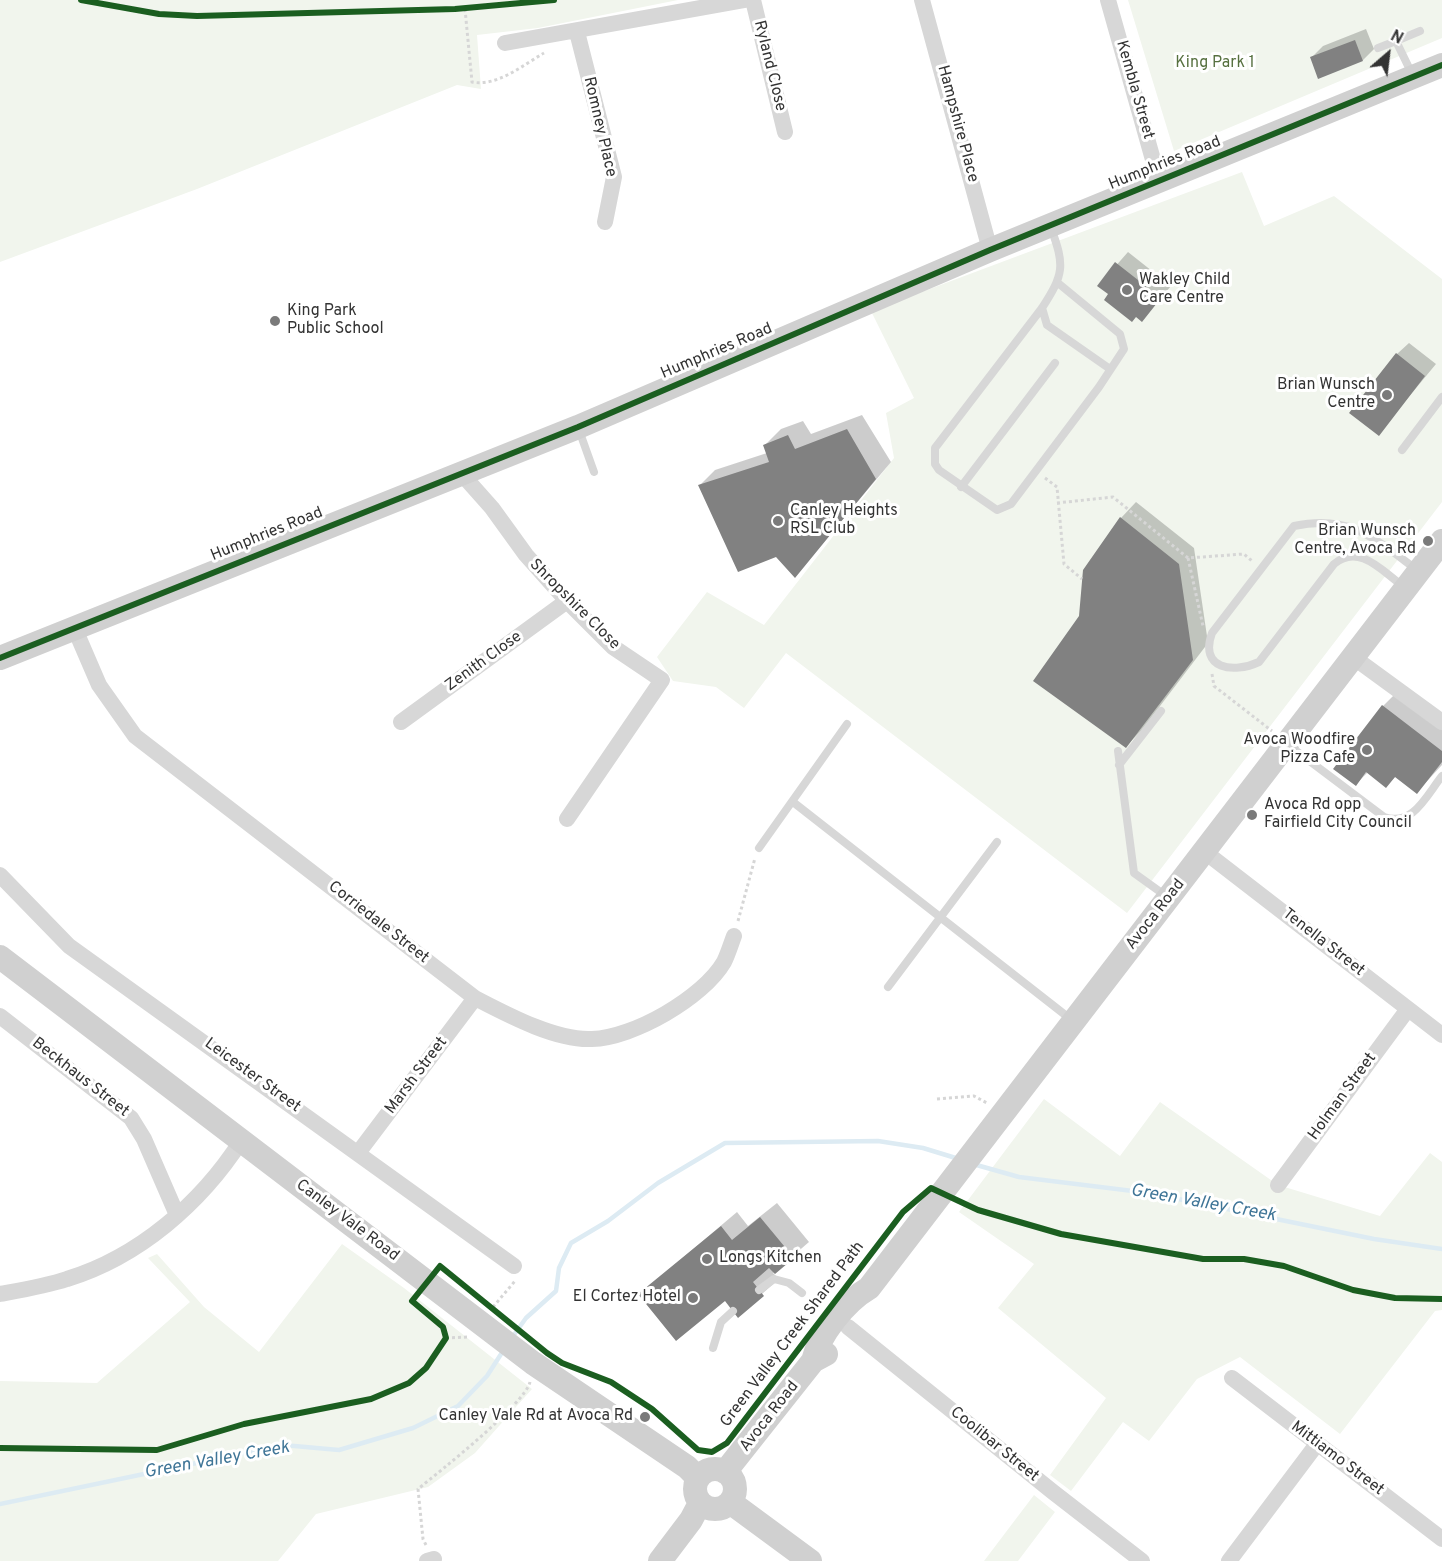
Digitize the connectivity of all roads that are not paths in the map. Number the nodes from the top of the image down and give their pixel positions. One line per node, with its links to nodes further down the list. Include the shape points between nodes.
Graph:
1 (744, 0): 6 (street)
2 (753, 0): 12 (street, Ryland Close)
3 (922, 0): 16 (street, Hampshire Place)
4 (1108, 0): 13 (street, Kembla Street)
5 (1420, 31): 7 (lane)
6 (577, 32): 8 (street); 14 (street, Romney Place, via 614,177)
7 (1396, 41): 9 (lane); 11 (lane)
8 (505, 43)
9 (1378, 48)
10 (1442, 65): 11 (main road, Humphries Road)
11 (1413, 77): 13 (main road, Humphries Road)
12 (785, 132)
13 (1159, 181): 15 (main road, Humphries Road)
14 (605, 222)
15 (1050, 225): 16 (main road, Humphries Road); 17 (lane, via 1062,261)
16 (990, 250): 22 (main road, Humphries Road)
17 (1058, 283): 18 (lane); 20 (lane, via 1120,334 1124,349)
18 (1042, 308): 20 (lane, via 1047,325); 26 (lane, via 935,448 935,464)
19 (1055, 363): 26 (lane)
20 (1110, 369): 26 (lane, via 1011,504 1002,510 992,508)
21 (1442, 397): 23 (lane)
22 (578, 427): 24 (main road, Humphries Road); 25 (lane)
23 (1401, 450)
24 (460, 472): 29 (street, Shropshire Close); 30 (main road, Humphries Road)
25 (594, 472)
26 (962, 487)
27 (1442, 541): 28 (main road, Avoca Road)
28 (1412, 580): 28 (lane, via 1364,558 1342,557 1259,662 1244,669 1225,669 1210,657 1207,646 1212,633 1294,526 1319,520 1349,526 1365,534); 31 (main road, Avoca Road)
29 (567, 601): 34 (street, Zenith Close); 42 (street, Shropshire Close, via 613,647 662,680)
30 (74, 627): 32 (main road, Humphries Road); 52 (street, Corriedale Street, via 99,686 135,736)
31 (1353, 657): 35 (street); 37 (main road, Avoca Road)
32 (0, 658)
33 (1161, 711): 39 (lane)
34 (401, 722)
35 (1442, 722)
36 (848, 724): 41 (lane)
37 (1280, 737): 40 (lane, via 1384,818 1395,821 1413,813); 45 (main road, Avoca Road)
38 (1118, 750): 39 (lane)
39 (1119, 765): 47 (lane, via 1134,873)
40 (1442, 776)
41 (793, 802): 44 (lane); 48 (lane)
42 (567, 819)
43 (997, 842): 48 (lane)
44 (759, 848)
45 (1205, 852): 47 (main road, Avoca Road); 53 (street, Tenella Street)
46 (0, 875): 58 (street, Leicester Street, via 69,946)
47 (1168, 898): 55 (main road, Avoca Road)
48 (942, 917): 51 (lane); 55 (lane)
49 (734, 936): 52 (street, Corriedale Street, via 724,962 690,997 628,1031 591,1040 544,1030)
50 (0, 957): 57 (main road, Canley Vale Road)
51 (888, 987)
52 (475, 998): 58 (street, Marsh Street)
53 (1408, 1009): 56 (street, Tenella Street); 59 (street, Holman Street)
54 (0, 1016): 60 (street, Beckhaus Street, via 131,1118)
55 (1074, 1021): 62 (main road, Avoca Road)
56 (1442, 1035)
57 (241, 1141): 60 (street, via 215,1179); 73 (main road, Canley Vale Road, via 497,1324 532,1370 687,1467)
58 (358, 1153): 61 (street, Leicester Street)
59 (1278, 1185)
60 (177, 1215): 65 (street, via 144,1240 80,1275)
61 (514, 1266)
62 (869, 1288): 67 (main road, Avoca Road, via 866,1304); 69 (main road, Avoca Road, via 856,1295 816,1346)
63 (759, 1290): 64 (lane, via 774,1279 789,1283)
64 (802, 1293)
65 (0, 1294)
66 (733, 1311): 68 (lane, via 721,1322)
67 (848, 1327): 69 (main road, Avoca Road, via 829,1352); 79 (street, Coolibar Street)
68 (713, 1348)
69 (813, 1361): 72 (main road, Avoca Road)
70 (1232, 1378): 71 (street, Mittiamo Street)
71 (1317, 1444): 76 (street, Mittiamo Street); 80 (street)
72 (725, 1472): 73 (main road, via 706,1471); 75 (main road, via 734,1483)
73 (698, 1478): 74 (main road, via 695,1489)
74 (700, 1503): 75 (main road, via 712,1509); 77 (main road)
75 (730, 1503): 78 (main road)
76 (1442, 1539)
77 (660, 1561)
78 (810, 1561)
79 (1142, 1561)
80 (1229, 1561)

